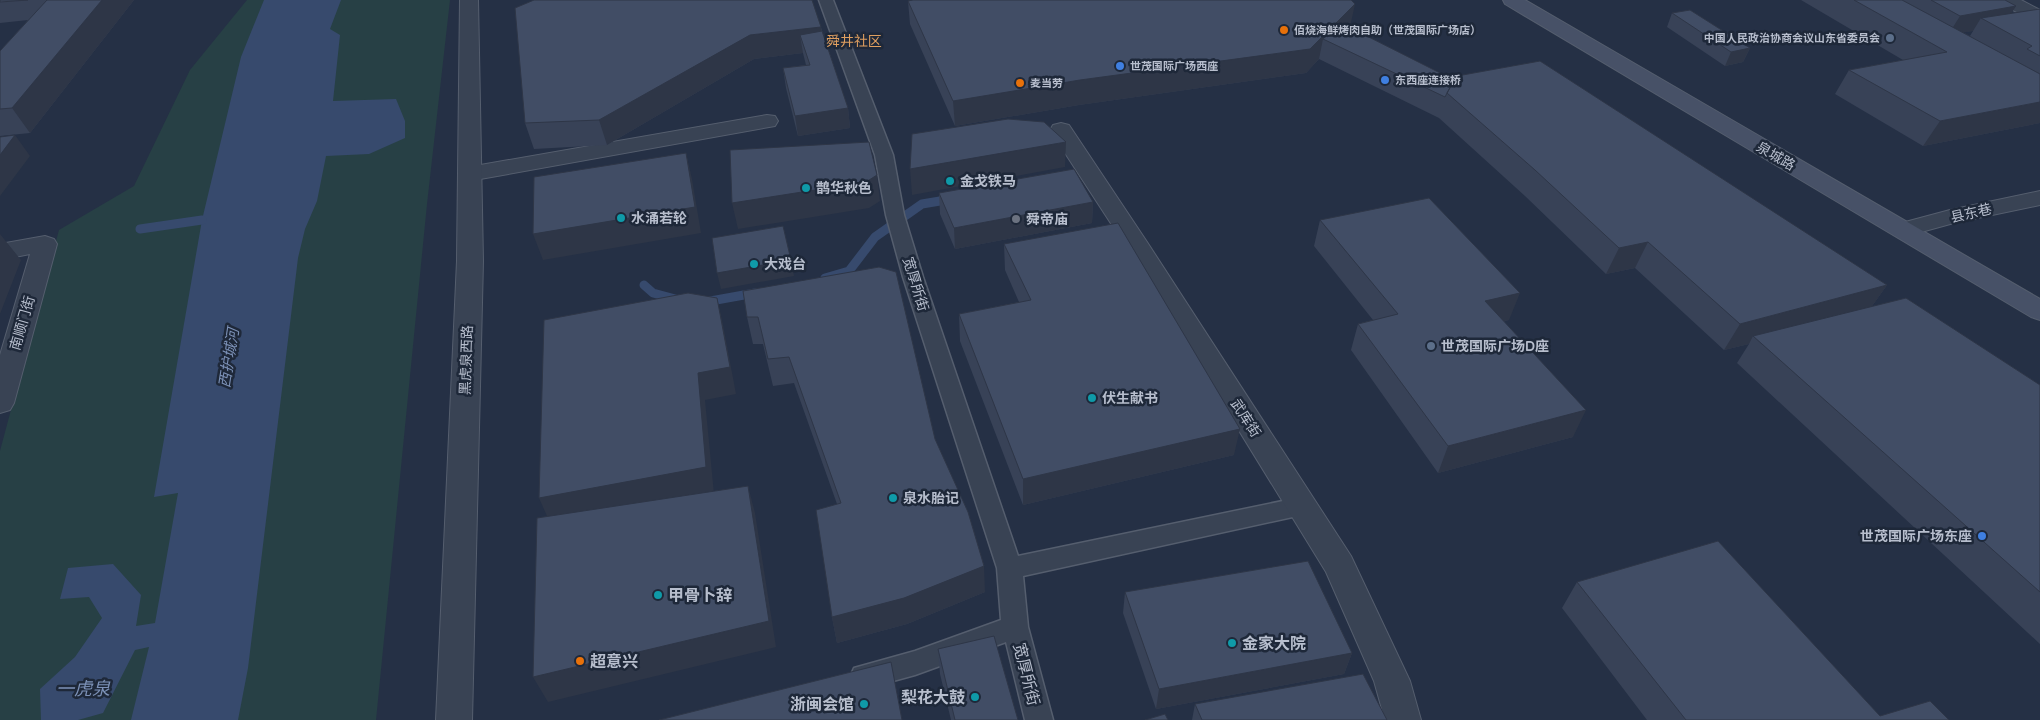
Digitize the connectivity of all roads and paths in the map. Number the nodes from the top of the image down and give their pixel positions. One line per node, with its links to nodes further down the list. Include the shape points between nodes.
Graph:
1 (469, 0): 8 (street, 黑虎泉西路)
2 (826, 0): 15 (street, 宽厚所街, via 884,154 913,277)
3 (1512, 0): 10 (main road, 泉城路)
4 (2007, 0): 5 (street)
5 (2040, 18)
6 (767, 121): 8 (street)
7 (1062, 130): 14 (street, 武库街)
8 (469, 174): 18 (street, 黑虎泉西路, via 469,271)
9 (2040, 198): 10 (street, 县东巷)
10 (1902, 230): 12 (main road, 泉城路)
11 (0, 252): 13 (street, 南顺门街, via 45,244)
12 (2040, 311)
13 (0, 403)
14 (1302, 506): 15 (street); 20 (street, 武库街, via 1340,566 1392,681)
15 (1010, 568): 16 (street, 宽厚所街)
16 (1015, 627): 17 (street, via 915,663); 19 (street, 宽厚所街)
17 (842, 683)
18 (454, 720)
19 (1039, 720)
20 (1403, 720)

